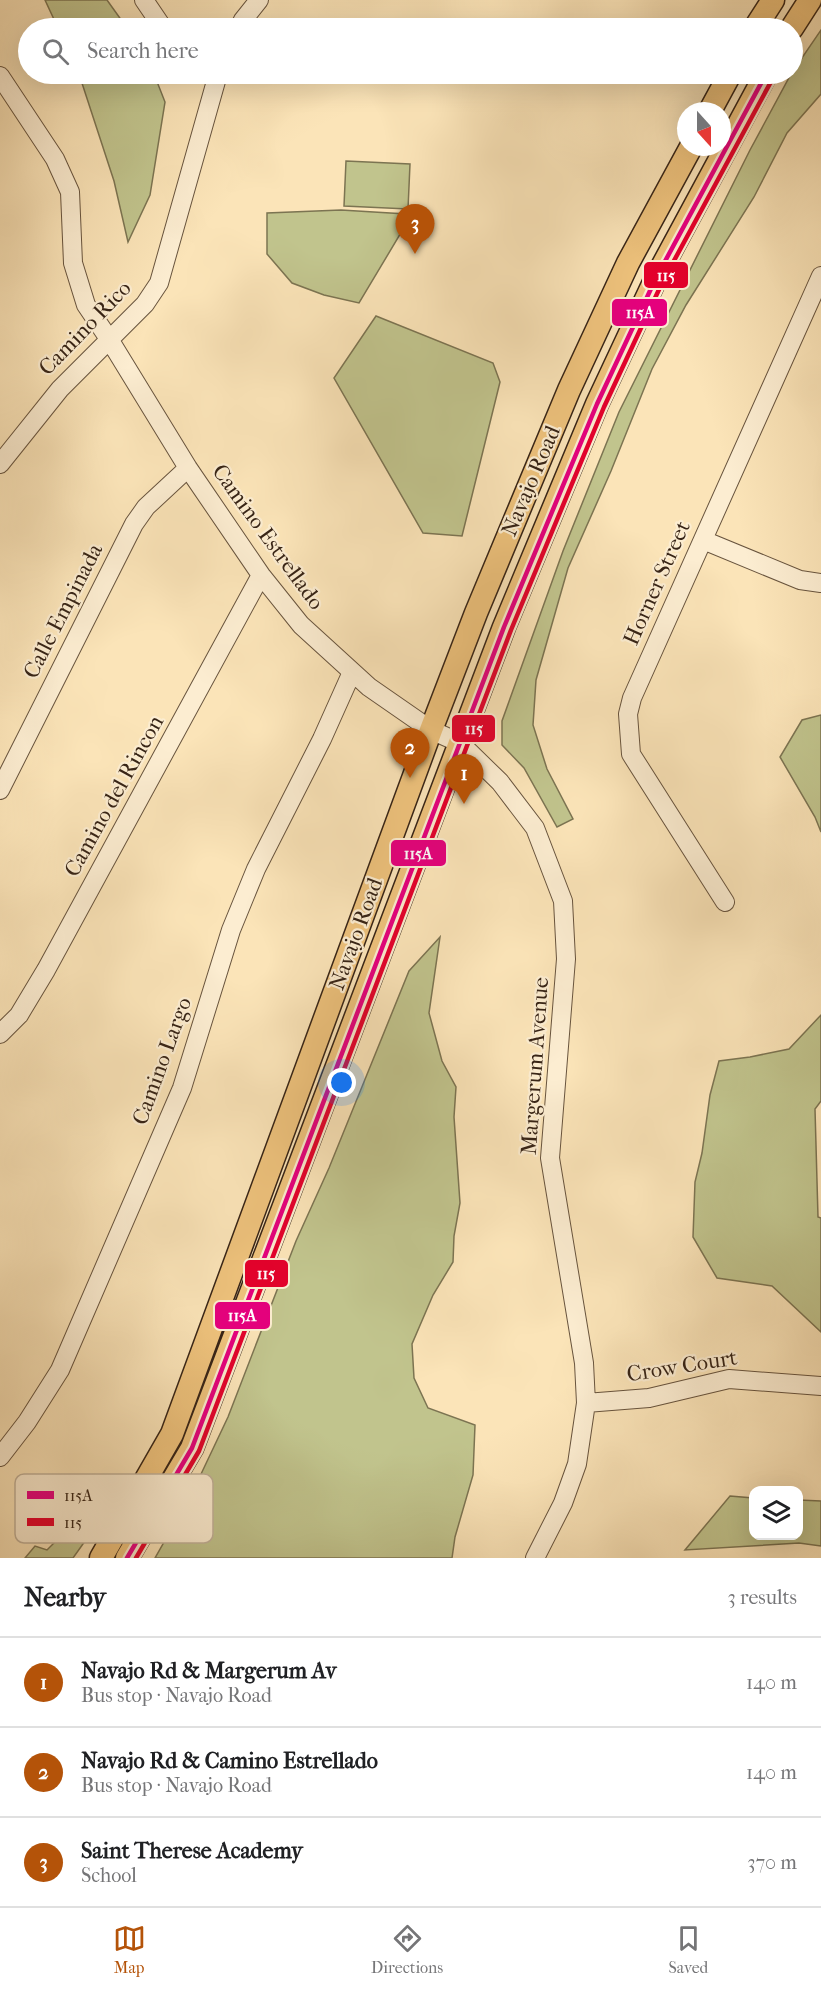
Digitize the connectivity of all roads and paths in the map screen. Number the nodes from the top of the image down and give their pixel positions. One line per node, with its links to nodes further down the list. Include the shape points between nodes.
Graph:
1 (144, 0): 5 (street)
2 (259, 0): 6 (street)
3 (773, 0): 7 (main road)
4 (810, 0): 8 (main road)
5 (156, 18)
6 (245, 18)
7 (761, 18)
8 (798, 18)
9 (0, 76): 16 (street, Camino Estrellado, via 55,159 70,192 73,263 86,305)
10 (215, 84): 16 (street, Camino Rico, via 159,283 145,304)
11 (725, 84): 13 (main road)
12 (761, 84): 21 (main road, Navajo Road, via 656,278 597,404)
13 (715, 102)
14 (686, 156): 19 (main road, Navajo Road, via 628,263)
15 (821, 276): 20 (street, Horner Street)
16 (109, 339): 17 (street, Camino Rico, via 60,389); 18 (street, Camino Estrellado)
17 (0, 464)
18 (188, 468): 22 (street, Camino Estrellado); 27 (street, Calle Empinada, via 146,507 134,524)
19 (508, 535): 21 (main road); 25 (main road, Navajo Road)
20 (703, 540): 23 (street, via 800,580); 28 (street, Horner Street, via 628,714 631,754)
21 (538, 546): 26 (main road, Navajo Road)
22 (261, 575): 24 (street, Camino Estrellado, via 301,626); 29 (street, Camino del Rincon, via 46,970 19,1015)
23 (821, 583)
24 (352, 672): 25 (street, Camino Estrellado); 32 (street, Camino Largo, via 231,930 182,1088 60,1370)
25 (432, 730): 26 (street, Camino Estrellado); 33 (main road, Navajo Road, via 172,1434)
26 (460, 743): 31 (street, Margerum Avenue, via 500,782 535,828 562,901 566,959 550,1158 584,1363); 34 (main road, Navajo Road, via 192,1448)
27 (0, 790)
28 (725, 902)
29 (0, 1034)
30 (821, 1386): 31 (street, Crow Court, via 729,1379 649,1398)
31 (586, 1403): 39 (street, Margerum Avenue, via 577,1464)
32 (0, 1457)
33 (149, 1474)
34 (177, 1474)
35 (109, 1543): 37 (main road, Navajo Road)
36 (136, 1543): 38 (main road, Navajo Road)
37 (100, 1558)
38 (127, 1558)
39 (535, 1558)

